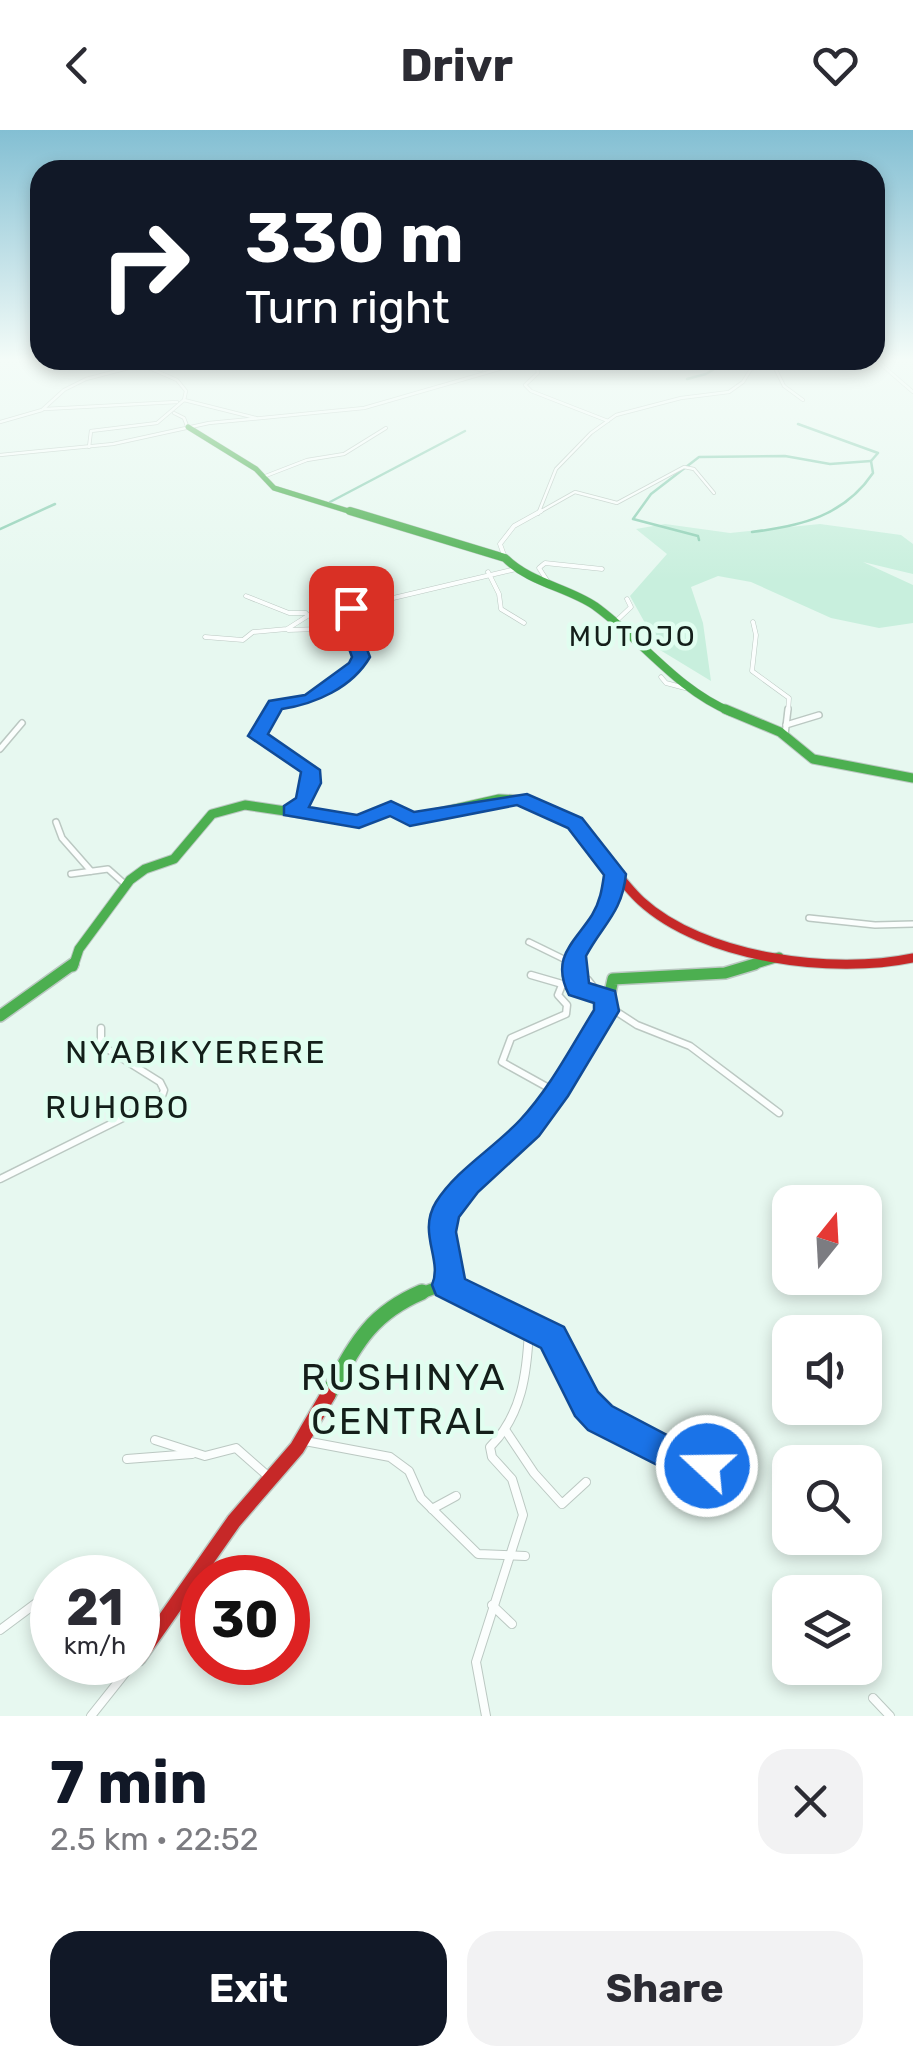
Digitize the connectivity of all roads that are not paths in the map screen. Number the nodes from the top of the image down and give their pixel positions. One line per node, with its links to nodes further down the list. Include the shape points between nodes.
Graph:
1 (92, 432): 6 (street)
2 (165, 432): 6 (street)
3 (193, 432): 8 (street)
4 (379, 432): 8 (street, via 340,456)
5 (591, 432): 10 (street, via 556,468)
6 (89, 446): 7 (street)
7 (0, 455)
8 (263, 477): 11 (street, via 279,490)
9 (714, 493): 10 (street, via 694,469 682,467 621,502 575,492)
10 (538, 514): 11 (street, via 502,539)
11 (504, 558): 12 (street)
12 (516, 569): 14 (street); 15 (street)
13 (602, 569): 15 (street, via 545,563 539,568)
14 (488, 572): 18 (street); 24 (street, via 501,610)
15 (548, 582): 22 (street)
16 (246, 596): 21 (street, via 289,613)
17 (627, 599): 22 (street, via 630,607)
18 (393, 602): 19 (street); 20 (street)
19 (381, 607)
20 (351, 608): 21 (street); 25 (street)
21 (314, 612): 26 (street)
22 (614, 622): 29 (street)
23 (753, 622): 32 (street, via 752,671 788,698)
24 (524, 623)
25 (350, 628): 26 (street); 36 (street, via 361,657 349,674 310,699 275,705 258,736 310,770 304,801)
26 (285, 630): 27 (street, via 253,632 238,641)
27 (205, 637)
28 (661, 678): 29 (street)
29 (685, 688): 33 (street)
30 (819, 715): 32 (street)
31 (22, 723): 34 (street)
32 (786, 725): 33 (street)
33 (783, 738): 35 (street, via 813,759)
34 (0, 748)
35 (913, 778)
36 (291, 810): 40 (street, via 359,822 391,808 410,820 520,798 575,823); 41 (street, via 224,808 174,859 144,869)
37 (56, 822): 38 (street)
38 (91, 871): 39 (street); 41 (street, via 108,869)
39 (72, 874)
40 (615, 874): 45 (street, via 691,936); 47 (street, via 613,895 580,943)
41 (126, 885): 54 (street, via 78,948 72,968)
42 (808, 918): 43 (street)
43 (913, 924)
44 (529, 942): 47 (street)
45 (783, 956): 46 (street, via 866,965); 52 (street, via 726,973 616,978)
46 (913, 958)
47 (574, 964): 51 (street)
48 (531, 975): 50 (street)
49 (588, 980): 52 (street)
50 (562, 985): 51 (street); 56 (street, via 558,995 568,1005 566,1014 512,1038 502,1062)
51 (578, 989): 52 (street)
52 (603, 996): 53 (street)
53 (606, 1011): 56 (street); 57 (street, via 692,1048)
54 (0, 1016)
55 (102, 1028): 58 (street, via 101,1045 160,1082 161,1099)
56 (556, 1092): 59 (street, via 518,1142 446,1212 441,1232)
57 (779, 1113)
58 (0, 1179)
59 (447, 1285): 60 (street); 63 (street, via 420,1290 372,1317)
60 (528, 1326): 61 (street, via 529,1371); 67 (street, via 552,1338 592,1412)
61 (506, 1431): 69 (street, via 562,1504); 74 (street, via 490,1447 521,1503 522,1525)
62 (156, 1440): 64 (street)
63 (302, 1440): 68 (street); 72 (street, via 390,1457)
64 (195, 1453): 66 (street); 68 (street, via 236,1448)
65 (728, 1455): 67 (street, via 715,1466)
66 (127, 1458)
67 (687, 1464): 71 (street)
68 (271, 1479): 78 (street)
69 (586, 1482)
70 (456, 1496): 72 (street)
71 (710, 1500)
72 (432, 1508): 74 (street, via 478,1554)
73 (525, 1556): 74 (street)
74 (509, 1558): 75 (street)
75 (492, 1605): 77 (street); 83 (street, via 476,1662)
76 (30, 1608): 79 (street)
77 (512, 1624)
78 (160, 1625)
79 (0, 1630)
80 (116, 1685): 82 (street)
81 (873, 1698): 84 (street)
82 (91, 1716)
83 (486, 1716)
84 (890, 1716)

